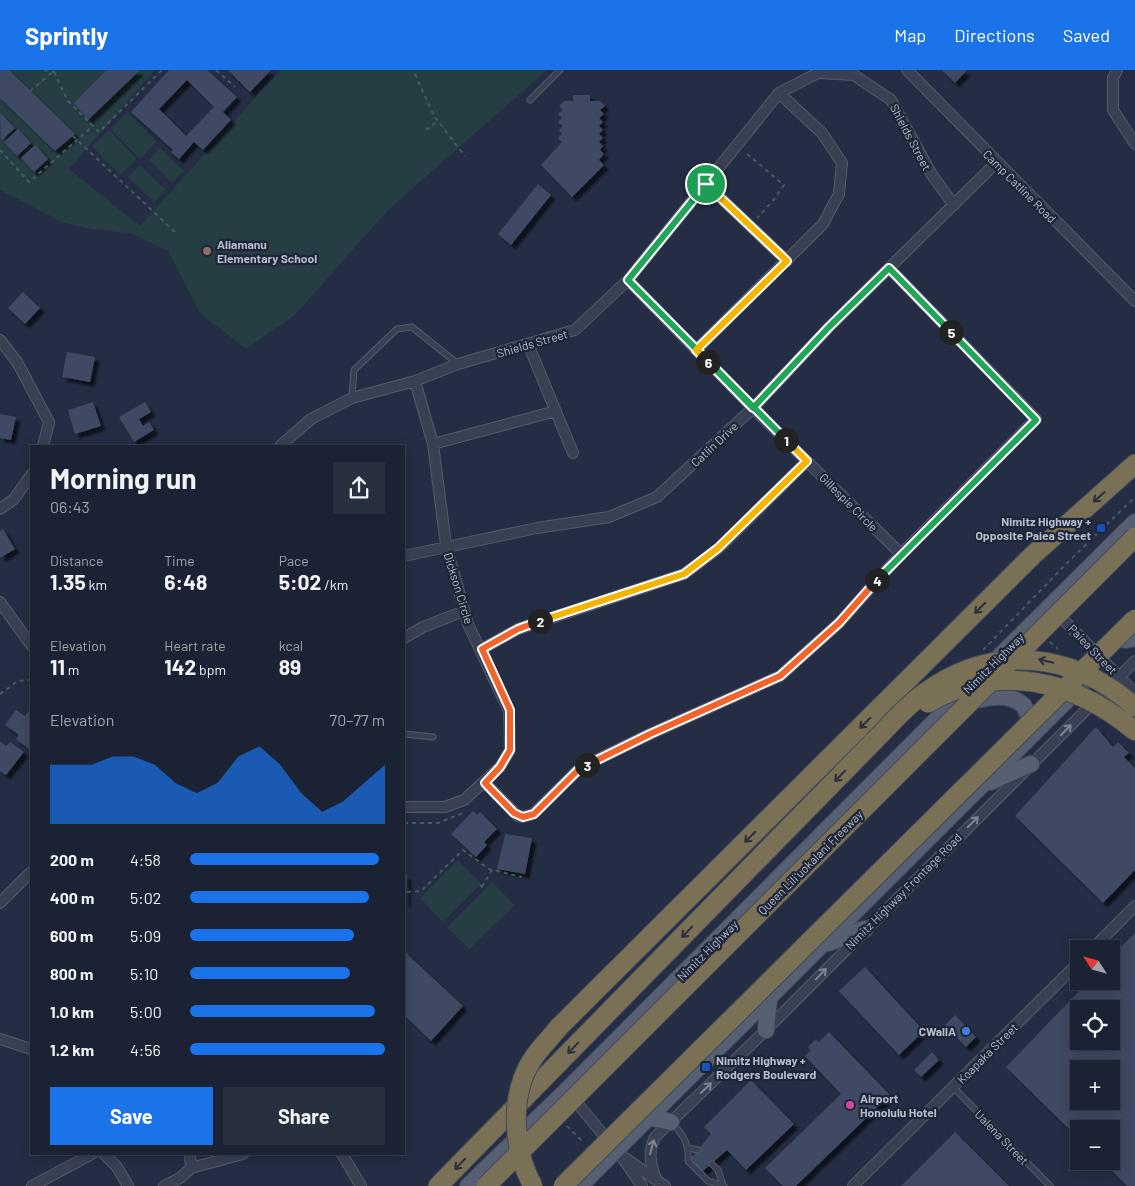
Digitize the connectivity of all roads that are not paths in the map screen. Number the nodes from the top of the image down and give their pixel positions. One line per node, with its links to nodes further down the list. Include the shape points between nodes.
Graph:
1 (560, 70): 5 (lane)
2 (907, 70): 7 (street, Camp Catline Road)
3 (1118, 70): 6 (street, via 1113,78 1113,110)
4 (779, 93): 8 (street, Shields Street); 9 (street, Shields Street, via 818,72 854,75 891,100 932,175); 10 (street, via 822,133 842,163 839,194 823,224)
5 (530, 100)
6 (1135, 144)
7 (996, 163): 9 (street, Catlin Drive); 13 (street, Camp Catline Road)
8 (706, 184): 10 (street); 12 (street, Shields Street)
9 (954, 204): 11 (street, Catlin Drive)
10 (787, 261): 16 (street)
11 (889, 268): 20 (street, Catlin Drive); 33 (street, via 1036,420)
12 (628, 280): 15 (street, Shields Street, via 575,330); 16 (street, Gillespie Circle)
13 (1135, 301)
14 (0, 340): 23 (street, via 17,362 49,422)
15 (528, 344): 17 (street, Shields Street); 21 (street)
16 (696, 350): 20 (street, Gillespie Circle)
17 (458, 364): 18 (street, Shields Street); 19 (lane, via 412,327 397,329 354,370)
18 (415, 381): 19 (street, Shields Street); 22 (street, Dickson Circle)
19 (352, 398): 24 (street, Shields Street, via 311,418)
20 (753, 408): 26 (street, Gillespie Circle); 32 (street, Catlin Drive, via 657,497 609,518)
21 (556, 411): 22 (street); 25 (street)
22 (433, 444): 32 (street, Dickson Circle)
23 (43, 445)
24 (281, 445)
25 (573, 453)
26 (807, 461): 33 (street, Gillespie Circle); 42 (street, via 718,548 684,574 518,629)
27 (1135, 464): 91 (highway, one-way to 91, bridge, via 1026,562 559,1027 533,1058 520,1090 515,1125 523,1164)
28 (30, 475): 29 (street, via 14,499)
29 (0, 509)
30 (1135, 522): 36 (main road, Nimitz Highway)
31 (1135, 537): 90 (highway, Queen Liliʻuokalani Freeway, bridge)
32 (446, 545): 34 (street, Catlin Drive); 37 (street, Dickson Circle)
33 (901, 554): 55 (street, via 839,623 780,676 580,768 534,814 518,816)
34 (405, 556)
35 (0, 602): 41 (street)
36 (1050, 606): 44 (street, Paiea Street); 47 (main road, Nimitz Highway)
37 (464, 611): 40 (street); 42 (street, Dickson Circle)
38 (1135, 618): 92 (highway, bridge)
39 (1132, 636): 44 (main road)
40 (405, 637)
41 (30, 643)
42 (482, 649): 55 (street, Dickson Circle, via 510,710 510,750)
43 (1135, 661): 45 (street, Nimitz Highway Frontage Road)
44 (1105, 662): 45 (street, Paiea Street); 53 (main road)
45 (1119, 676): 46 (street, Paiea Street); 54 (street, Nimitz Highway Frontage Road, one-way to 45)
46 (1135, 693)
47 (949, 707): 53 (main road, via 997,697 1023,705 1031,720 1031,728); 70 (main road, Nimitz Highway)
48 (1135, 707): 52 (highway, one-way to 52, bridge, via 1116,689 1087,674 1038,659 1013,659 973,668 943,681 904,710)
49 (1135, 731): 52 (highway, bridge, via 1088,698 1057,686 1000,681 945,693)
50 (405, 734): 51 (lane)
51 (433, 737)
52 (874, 741): 88 (highway, one-way to 88, bridge)
53 (1019, 747): 56 (main road)
54 (1031, 764): 56 (main road); 61 (street, Nimitz Highway Frontage Road, one-way to 54)
55 (485, 783): 57 (street, Dickson Circle, via 464,800 445,807)
56 (981, 786): 63 (main road)
57 (405, 807)
58 (30, 873): 59 (street)
59 (0, 903)
60 (1135, 906): 62 (street)
61 (865, 929): 63 (main road); 66 (street, Nimitz Highway Frontage Road, one-way to 61)
62 (1101, 940)
63 (821, 945): 65 (main road)
64 (1070, 971): 69 (street, Koapaka Street)
65 (768, 998): 66 (main road); 71 (main road)
66 (766, 1030): 72 (street, Nimitz Highway Frontage Road, one-way to 66)
67 (0, 1039): 68 (street)
68 (30, 1049)
69 (954, 1087): 97 (street, Koapaka Street); 98 (lane, Ualena Street)
70 (566, 1091): 75 (street); 89 (main road, Nimitz Highway)
71 (648, 1117): 72 (main road); 75 (main road)
72 (671, 1122): 73 (lane, via 684,1135); 83 (street, Nimitz Highway Frontage Road, one-way to 72, via 649,1149 655,1137)
73 (689, 1148): 74 (lane); 96 (lane, via 688,1161 708,1181)
74 (698, 1150)
75 (618, 1152): 83 (street); 93 (main road); 94 (street)
76 (90, 1155): 85 (street)
77 (105, 1155): 86 (street)
78 (190, 1155): 82 (street)
79 (239, 1155): 82 (street)
80 (342, 1155): 84 (street)
81 (712, 1164): 96 (lane, via 718,1170)
82 (191, 1168): 87 (street)
83 (656, 1178): 95 (street)
84 (356, 1184)
85 (32, 1186)
86 (128, 1186)
87 (164, 1186)
88 (438, 1186)
89 (468, 1186)
90 (486, 1186)
91 (533, 1186)
92 (563, 1186)
93 (580, 1186)
94 (642, 1186)
95 (666, 1186)
96 (723, 1186)
97 (853, 1186)
98 (1050, 1186)

